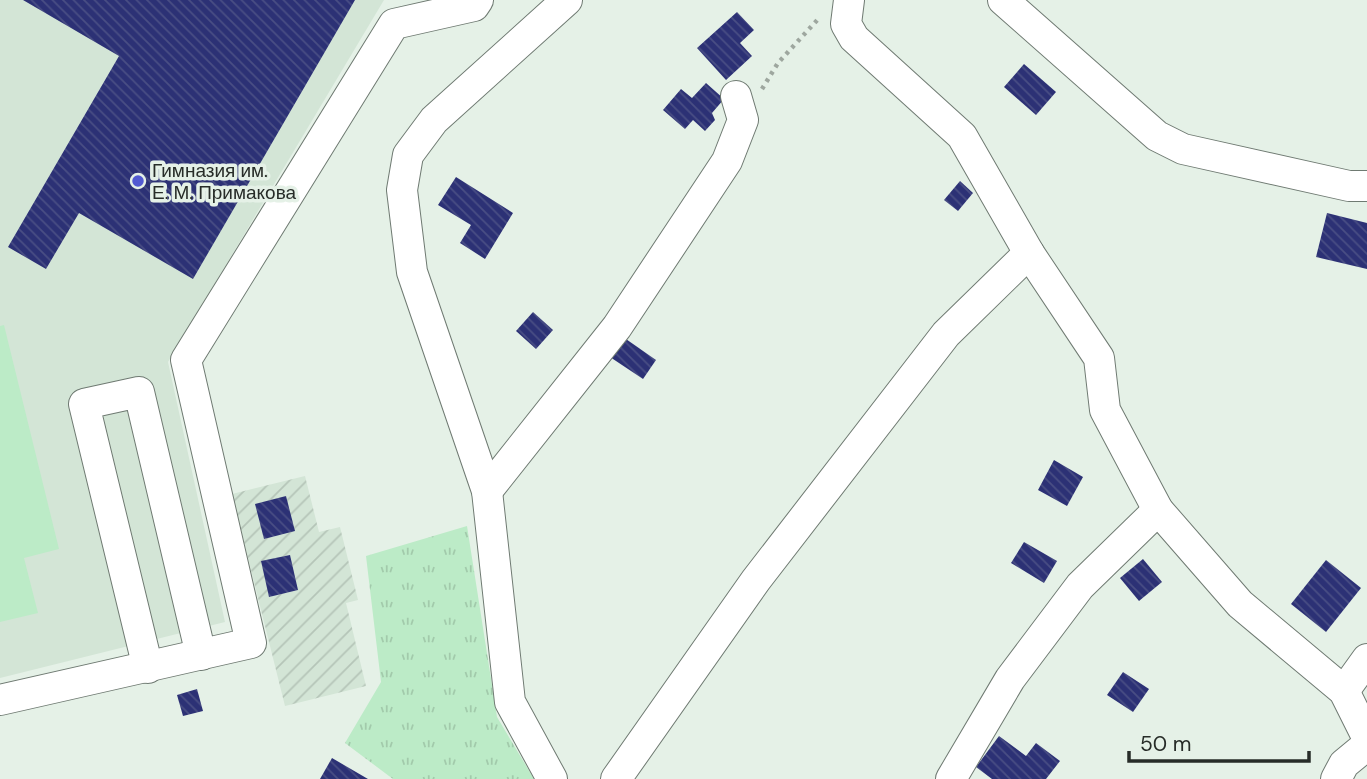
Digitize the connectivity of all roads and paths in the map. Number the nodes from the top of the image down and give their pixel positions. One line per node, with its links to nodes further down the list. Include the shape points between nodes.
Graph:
1 (478, 0): 10 (street, via 474,6 394,24 186,360 251,643)
2 (567, 0): 8 (street, via 434,120 408,155 402,190 412,272)
3 (1003, 0): 6 (street, via 1157,136 1183,149 1349,186)
4 (838, 4): 5 (path); 7 (street, via 854,38 962,135)
5 (740, 108): 8 (street, via 727,161 617,327)
6 (1367, 186)
7 (1029, 253): 9 (street, via 1099,358 1105,410); 18 (street, via 946,334 756,580)
8 (487, 491): 17 (street, via 510,702)
9 (1158, 510): 13 (street, via 1240,604); 19 (street, via 1080,586 1010,679)
10 (201, 656): 12 (street); 12 (street, via 139,392 84,404)
11 (1367, 659): 13 (street)
12 (148, 668): 14 (street)
13 (1344, 691): 15 (street)
14 (0, 700)
15 (1367, 737)
16 (1367, 745): 20 (street, via 1344,764)
17 (552, 779)
18 (616, 779)
19 (951, 779)
20 (1336, 779)

